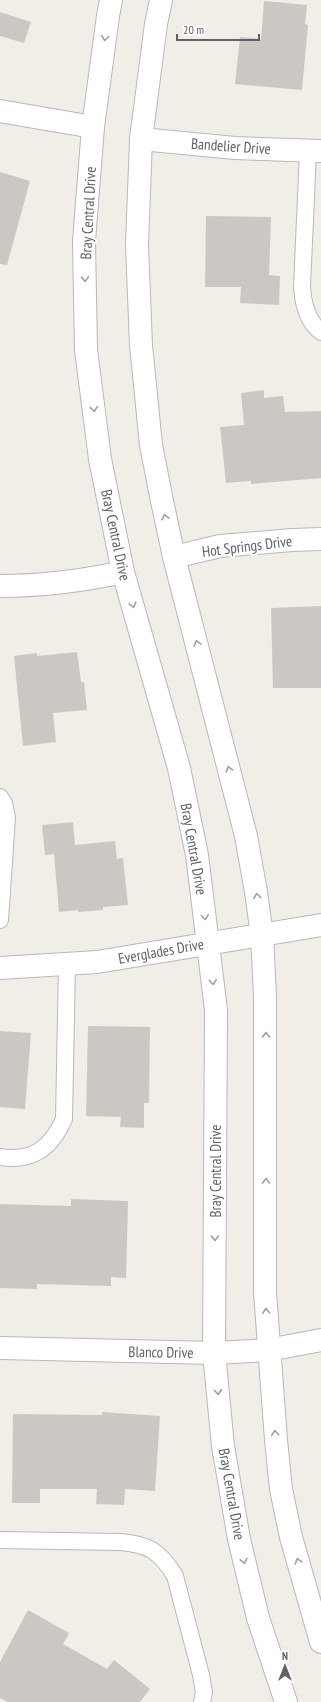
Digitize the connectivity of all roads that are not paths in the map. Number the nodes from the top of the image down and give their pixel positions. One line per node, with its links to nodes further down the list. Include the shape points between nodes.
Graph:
1 (111, 0): 4 (street, Bray Central Drive, one-way to 4)
2 (161, 0): 5 (street)
3 (0, 111): 4 (street)
4 (93, 127): 10 (street, Bray Central Drive, one-way to 10, via 84,241 86,350 100,459)
5 (141, 139): 6 (street, Bandelier Drive, via 235,148); 9 (street, one-way to 5, via 151,445 140,345 137,245)
6 (315, 151): 7 (lane, via 302,287 303,303 309,318)
7 (321, 332)
8 (321, 539): 9 (street, Hot Springs Drive, via 220,546)
9 (174, 557): 15 (street, one-way to 9, via 246,836)
10 (123, 572): 11 (street, via 33,586); 16 (street, Bray Central Drive, one-way to 16, via 179,768 197,855)
11 (0, 586)
12 (0, 797): 13 (lane, via 7,818)
13 (0, 920)
14 (321, 925): 15 (street, Everglades Drive)
15 (262, 935): 16 (street, Everglades Drive); 22 (street, one-way to 15, via 265,1292 266,1027)
16 (208, 943): 17 (street, Everglades Drive, via 97,962); 23 (street, Bray Central Drive, one-way to 23, via 216,1010)
17 (67, 964): 18 (street, Everglades Drive); 19 (lane, via 64,1119 57,1135 45,1147 30,1156 13,1159)
18 (0, 968)
19 (0, 1157)
20 (321, 1340): 22 (street, Blanco Drive)
21 (0, 1348): 23 (street, Blanco Drive)
22 (268, 1350): 23 (street, Blanco Drive); 25 (street, one-way to 22, via 291,1537 281,1489)
23 (214, 1353): 27 (street, Bray Central Drive, one-way to 27, via 223,1446 239,1539 258,1618)
24 (0, 1540): 26 (lane, via 120,1542 138,1544 153,1550 166,1561 175,1576 201,1675 204,1692)
25 (321, 1642)
26 (202, 1702)
27 (286, 1702)

